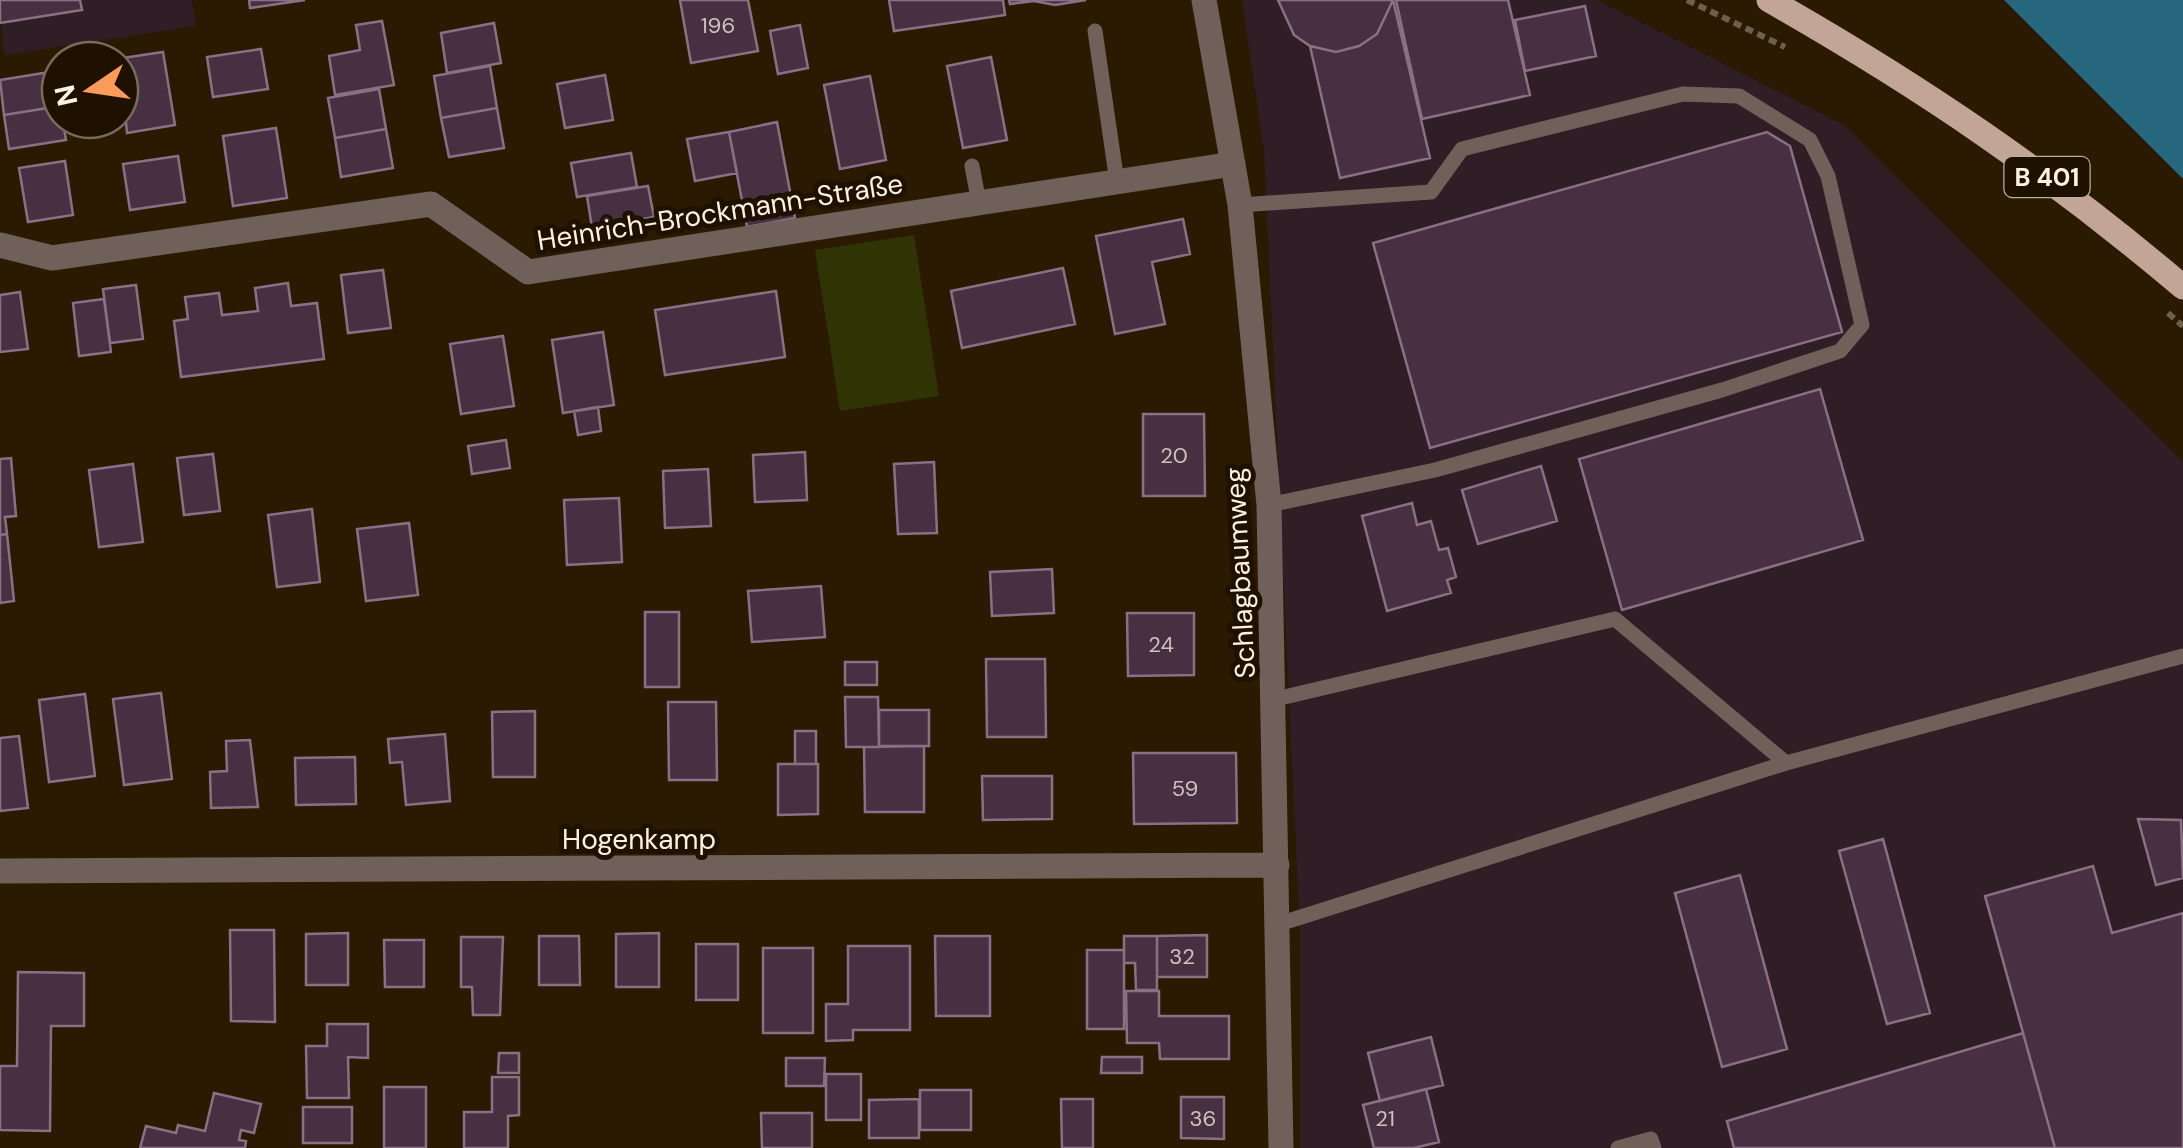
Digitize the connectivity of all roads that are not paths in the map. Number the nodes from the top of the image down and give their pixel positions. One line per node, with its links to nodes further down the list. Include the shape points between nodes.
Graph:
1 (1204, 0): 4 (street, Schlagbaumweg)
2 (1769, 0): 10 (main road, B 401, via 2002,143)
3 (1095, 31): 6 (lane)
4 (1233, 164): 6 (street, Heinrich-Brockmann-Straße); 8 (street, Schlagbaumweg)
5 (972, 166): 7 (lane)
6 (1117, 182): 7 (street, Heinrich-Brockmann-Straße)
7 (978, 203): 9 (street, Heinrich-Brockmann-Straße, via 528,272 431,204 52,258)
8 (1240, 205): 11 (street, Schlagbaumweg); 11 (lane, via 1431,192 1462,150 1682,94 1739,96 1810,140 1828,176 1862,325 1840,351 1722,390 1435,470)
9 (0, 245)
10 (2183, 287)
11 (1269, 505): 13 (street, Schlagbaumweg)
12 (2183, 656): 14 (lane)
13 (1276, 699): 14 (lane, via 1615,619); 15 (street, Schlagbaumweg)
14 (1786, 763): 17 (lane)
15 (1277, 865): 16 (street, Hogenkamp); 17 (street, Schlagbaumweg)
16 (0, 871)
17 (1279, 924): 18 (street, Schlagbaumweg)
18 (1282, 1148)
19 (1618, 1148): 20 (lane, via 1652,1139)
20 (1654, 1148)

